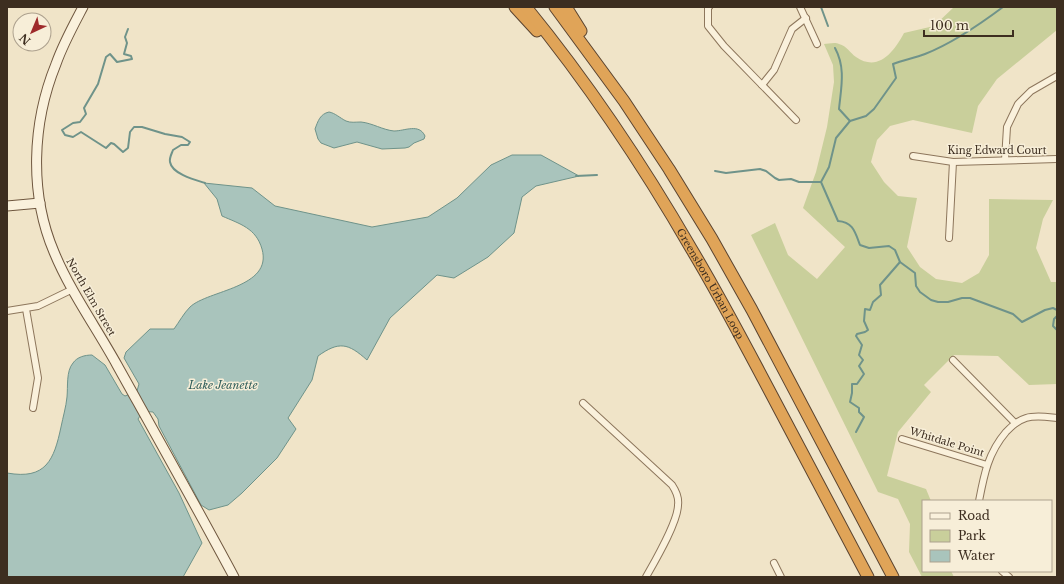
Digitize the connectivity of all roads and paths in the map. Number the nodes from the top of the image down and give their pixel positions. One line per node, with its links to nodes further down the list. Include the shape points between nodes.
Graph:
1 (83, 7): 19 (main road, North Elm Street, via 56,63 42,110 37,156)
2 (515, 7): 11 (highway)
3 (526, 7): 11 (highway, Greensboro Urban Loop)
4 (555, 7): 13 (highway)
5 (566, 7): 13 (highway)
6 (709, 7): 12 (street, via 708,26)
7 (800, 7): 8 (street)
8 (806, 18): 9 (street); 12 (street, via 792,29 774,70)
9 (817, 44)
10 (1057, 76): 17 (street, via 1031,91 1018,104 1007,127)
11 (582, 80): 37 (highway, Greensboro Urban Loop, via 693,250)
12 (762, 85): 14 (street)
13 (624, 101): 38 (highway, via 670,169 752,310)
14 (796, 120)
15 (913, 156): 18 (street, King Edward Court)
16 (1057, 159): 17 (street, King Edward Court)
17 (1005, 160): 18 (street, King Edward Court)
18 (953, 162): 21 (street)
19 (40, 203): 20 (main road); 22 (main road, North Elm Street, via 54,252)
20 (7, 206)
21 (949, 238)
22 (73, 289): 23 (street, via 47,303); 34 (main road, North Elm Street)
23 (26, 309): 24 (street); 27 (street, via 38,378)
24 (7, 311)
25 (953, 360): 29 (street)
26 (583, 403): 35 (street, via 672,485 677,494 677,513)
27 (33, 408)
28 (1057, 418): 29 (street, via 1032,417)
29 (1015, 423): 31 (street, via 993,450)
30 (902, 438): 31 (street, Whitdale Point)
31 (987, 465): 32 (street)
32 (979, 500)
33 (774, 563): 36 (street)
34 (234, 577)
35 (646, 577)
36 (781, 577)
37 (868, 577)
38 (893, 577)

